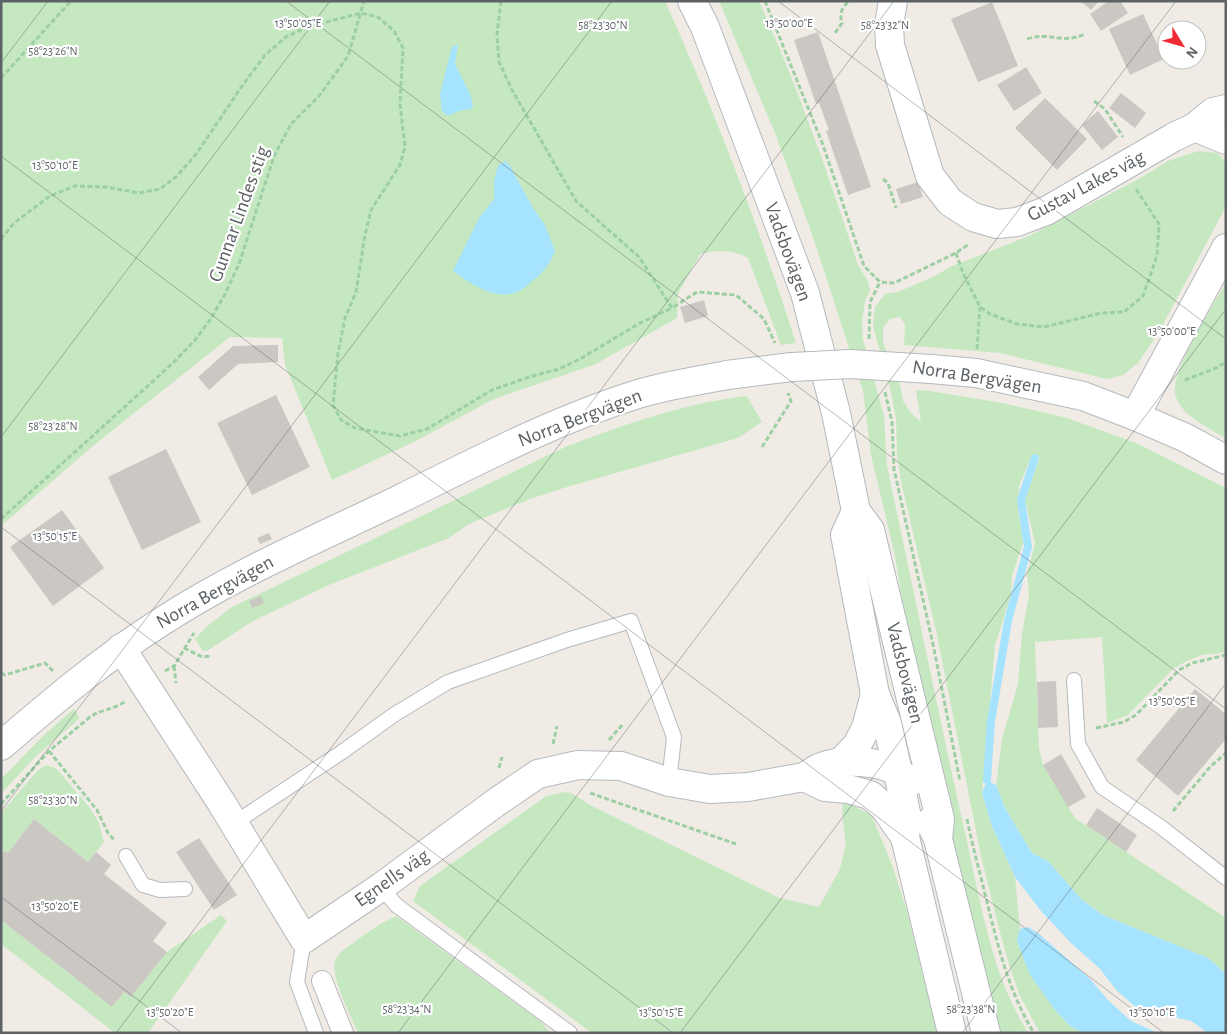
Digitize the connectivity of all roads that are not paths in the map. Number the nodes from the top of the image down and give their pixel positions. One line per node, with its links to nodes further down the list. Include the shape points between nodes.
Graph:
1 (692, 1): 9 (street, Vadsbovägen, via 805,293 836,414)
2 (893, 1): 4 (street, Gustav Lakes väg, via 890,45 930,176 950,202 973,217 997,224 1017,222 1046,210)
3 (1226, 109): 4 (street, Gustav Lakes väg, via 1213,112)
4 (1195, 127): 5 (street)
5 (1226, 140)
6 (1226, 248): 7 (street)
7 (1135, 416): 8 (street, Norra Bergvägen); 10 (street, Norra Bergvägen, bridge, via 1082,396 976,373 894,365 792,367 680,384 638,394 529,437 239,576)
8 (1226, 460)
9 (856, 512): 12 (street, Vadsbovägen, via 845,535); 20 (street, Vadsbovägen, via 870,530 940,819)
10 (121, 648): 13 (street, Norra Bergvägen); 18 (street)
11 (1074, 680): 22 (lane, via 1078,744 1102,786)
12 (875, 694): 14 (street, Vadsbovägen, via 866,728 857,745); 15 (street, Vadsbovägen, via 887,723)
13 (1, 746)
14 (841, 762): 15 (street, Vadsbovägen, via 880,765); 16 (street, Vadsbovägen, via 820,767)
15 (898, 772): 19 (street, Vadsbovägen, via 907,818); 20 (street, Vadsbovägen, via 918,789)
16 (804, 777): 17 (street, Egnells väg, via 748,787 710,789); 19 (street, Vadsbovägen, via 825,787 870,795)
17 (669, 782): 18 (lane, via 674,737 631,621 448,682 395,714); 23 (street, Egnells väg, via 621,766 578,765 538,774)
18 (233, 824): 25 (street)
19 (905, 837): 30 (street, Vadsbovägen)
20 (938, 839): 31 (street, Vadsbovägen)
21 (126, 856): 24 (lane, via 143,885 160,890)
22 (1226, 878)
23 (381, 888): 25 (street, Egnells väg); 29 (lane, via 396,905)
24 (185, 889)
25 (304, 939): 27 (lane, via 297,982)
26 (322, 981): 28 (street)
27 (316, 1033)
28 (343, 1033)
29 (570, 1033)
30 (952, 1033)
31 (986, 1033)

